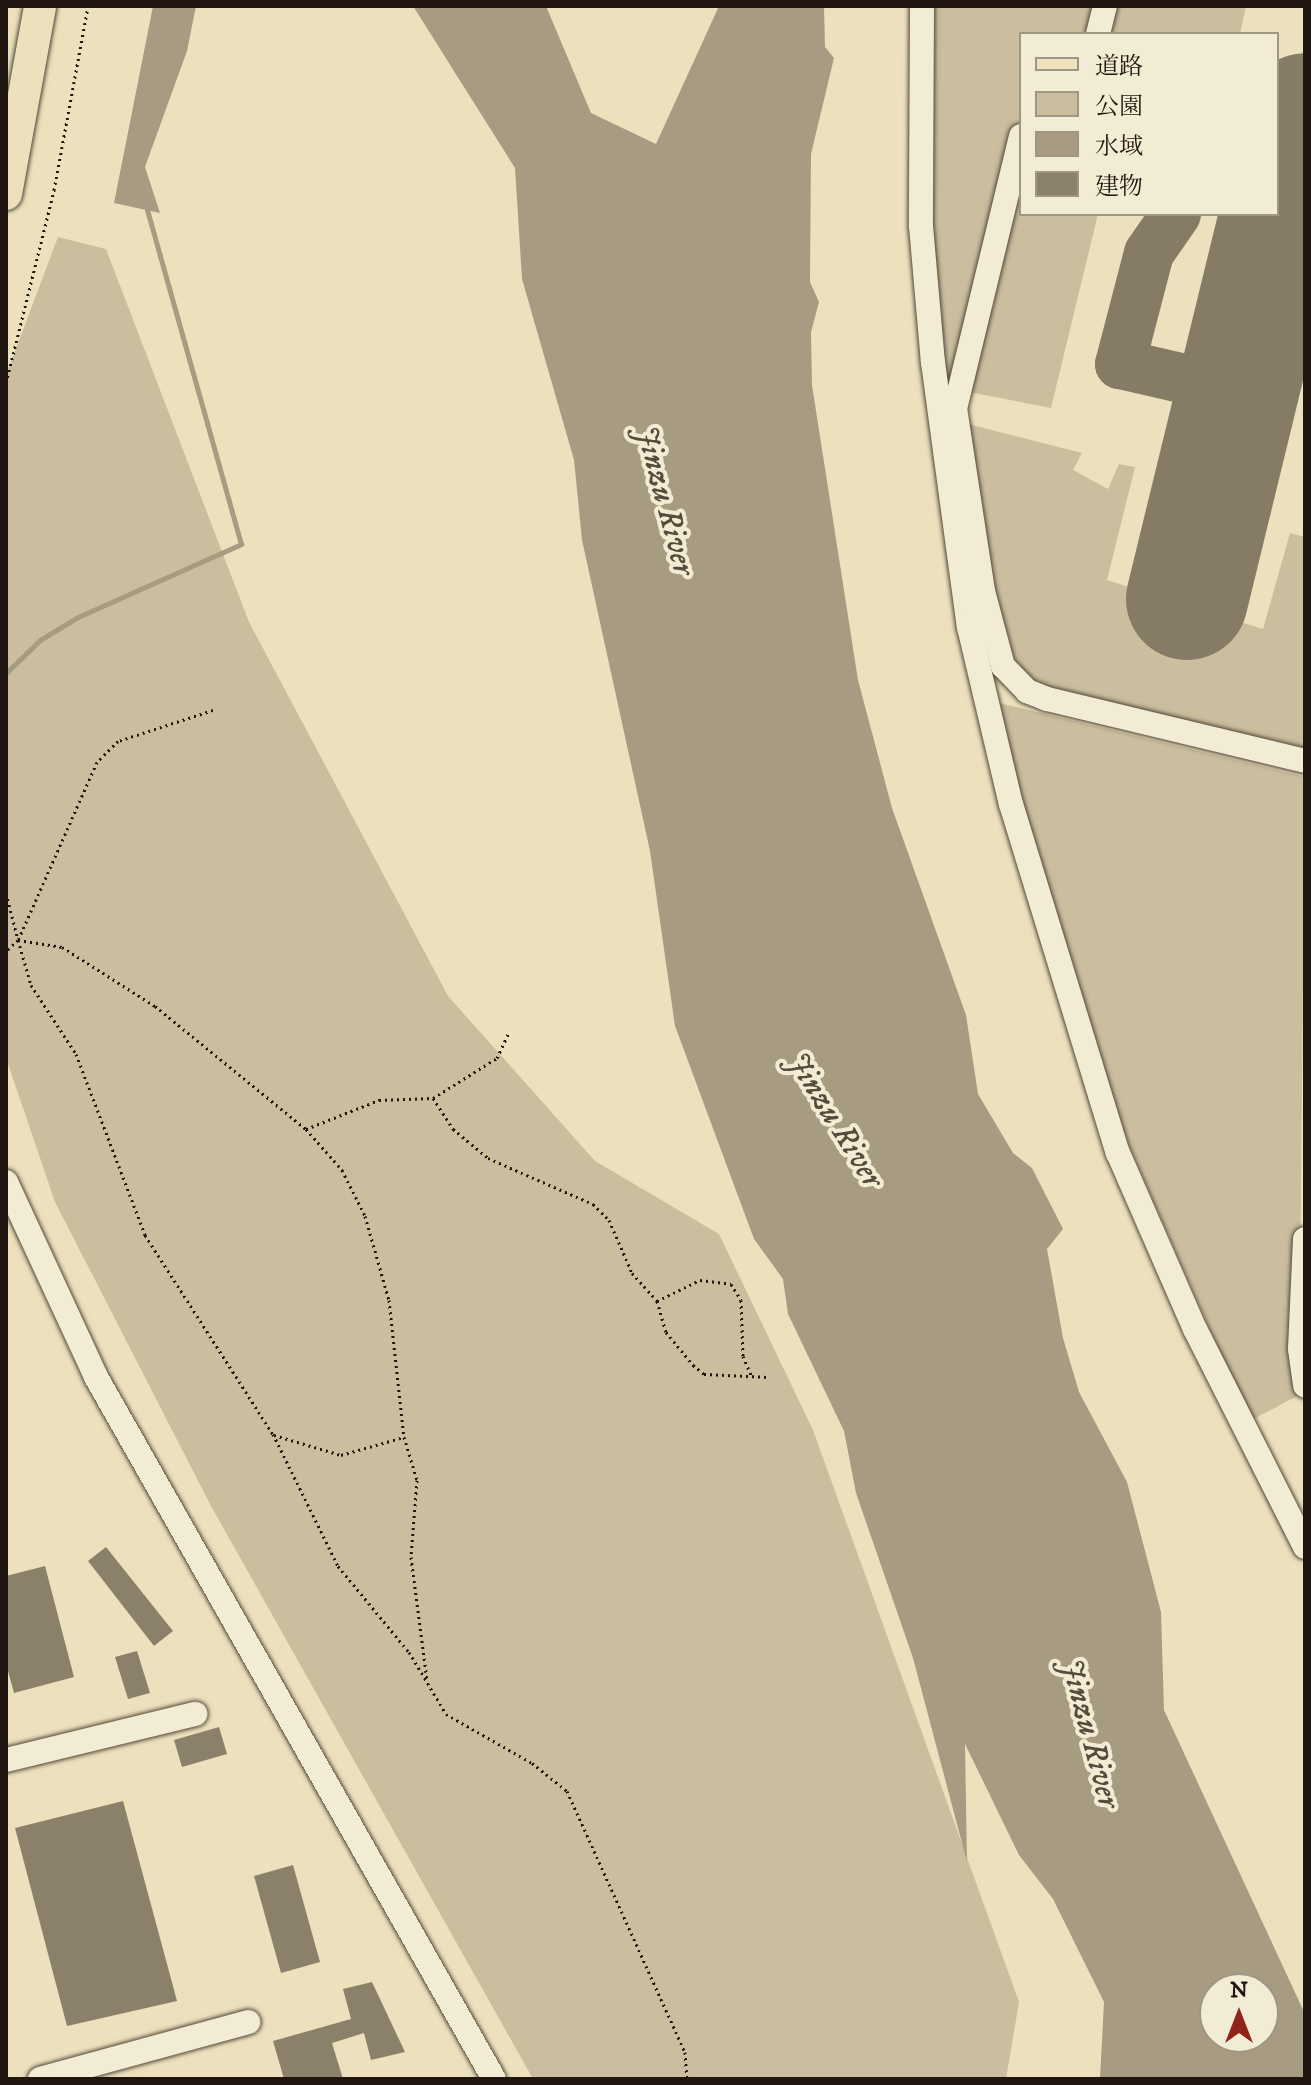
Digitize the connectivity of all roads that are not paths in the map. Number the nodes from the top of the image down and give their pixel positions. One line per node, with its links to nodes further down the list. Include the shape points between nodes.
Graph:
1 (40, 6): 6 (main road)
2 (922, 6): 11 (street, via 921,226 933,362 969,627 1011,804 1118,1153 1195,1329)
3 (1105, 6): 4 (street)
4 (1098, 32)
5 (1019, 144): 7 (street, via 955,408 983,591 1003,666 1015,681 1047,699)
6 (6, 194)
7 (1305, 761)
8 (6, 1182): 16 (street, via 96,1377)
9 (1305, 1239): 10 (street)
10 (1305, 1386)
11 (1305, 1547)
12 (195, 1714): 13 (street)
13 (6, 1760)
14 (248, 2022): 15 (street)
15 (40, 2079)
16 (494, 2079)

